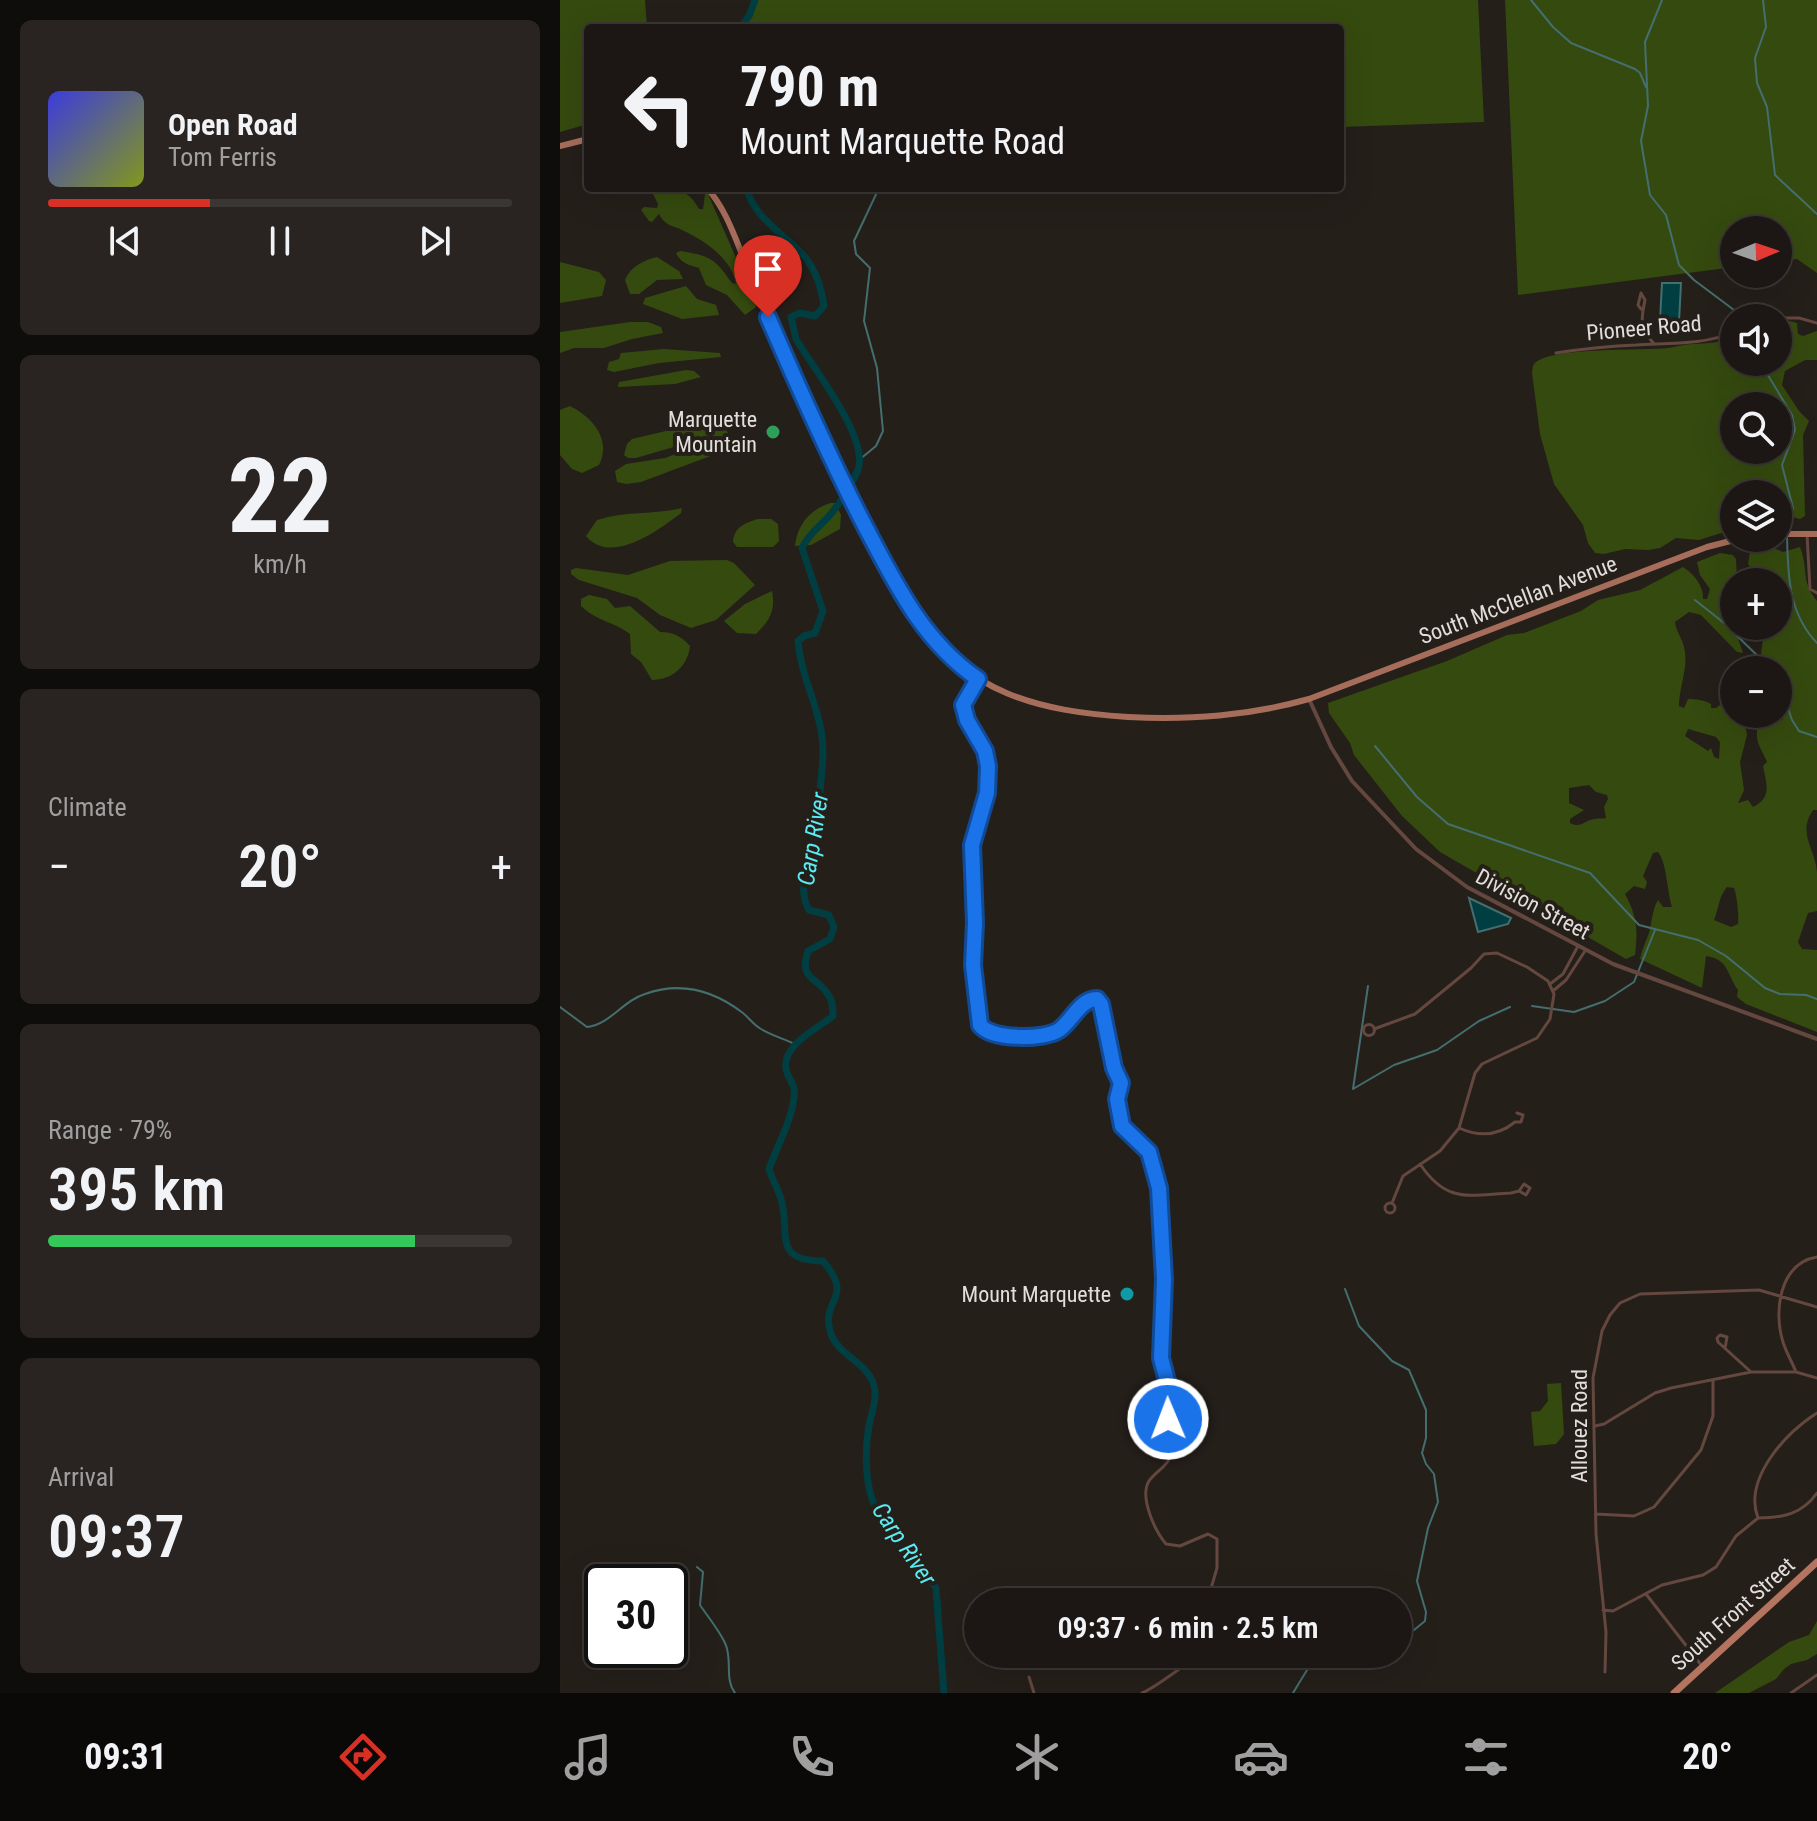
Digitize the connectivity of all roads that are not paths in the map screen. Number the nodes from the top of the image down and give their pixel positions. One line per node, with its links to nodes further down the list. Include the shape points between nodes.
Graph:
1 (584, 140): 2 (main road)
2 (560, 146)
3 (710, 192): 15 (main road, South McClellan Avenue, via 729,223 843,483 913,614 941,648)
4 (1641, 309): 8 (street)
5 (1792, 318): 6 (street)
6 (1817, 323)
7 (1720, 337): 8 (street, Pioneer Road)
8 (1654, 344): 9 (street, Pioneer Road)
9 (1556, 353)
10 (1807, 533): 11 (main road); 12 (main road); 14 (street, via 1810,589)
11 (1792, 534)
12 (1817, 534)
13 (1720, 544): 16 (main road, South McClellan Avenue)
14 (1817, 593)
15 (978, 679): 16 (main road, South McClellan Avenue, via 1035,705 1110,716 1221,717); 42 (street, via 963,705 987,759 987,793 972,845 973,965 980,1025 996,1035 1047,1035 1087,1001 1097,999 1101,1004 1121,1083 1117,1099 1122,1126 1149,1152 1159,1188 1161,1358 1171,1456 1145,1494 1166,1544 1180,1546 1208,1534 1217,1539)
16 (1309, 699): 17 (street, Division Street, via 1352,781 1409,843 1467,887)
17 (1578, 946): 18 (street, Division Street); 19 (street, via 1567,969)
18 (1586, 950): 20 (street); 22 (street, Division Street)
19 (1550, 984): 20 (street); 21 (street, via 1497,953 1484,954 1415,1014)
20 (1553, 991): 24 (street, via 1550,1019 1537,1038 1491,1058 1475,1073)
21 (1374, 1029)
22 (1817, 1039)
23 (1515, 1122): 24 (street, via 1493,1133)
24 (1459, 1128): 25 (street, via 1440,1151)
25 (1420, 1164): 26 (street, via 1446,1191); 27 (street, via 1403,1176)
26 (1519, 1191)
27 (1392, 1203)
28 (1817, 1257): 29 (street, via 1794,1266)
29 (1781, 1297): 30 (street, Allouez Road); 33 (street, via 1782,1340); 37 (street, Allouez Road, via 1759,1290 1640,1294 1620,1303 1602,1331 1595,1359)
30 (1817, 1307)
31 (1725, 1348): 32 (street)
32 (1751, 1372): 33 (street); 35 (street)
33 (1796, 1372): 34 (street)
34 (1817, 1378)
35 (1713, 1380): 37 (street, via 1655,1393); 39 (street, via 1713,1416 1701,1450 1654,1507 1634,1516)
36 (1817, 1413): 40 (street, via 1761,1471 1754,1489)
37 (1595, 1426): 39 (street, Allouez Road)
38 (1817, 1493): 40 (street, via 1797,1512)
39 (1596, 1514): 44 (street, Allouez Road)
40 (1758, 1518): 43 (street, via 1736,1536 1716,1567)
41 (1817, 1562): 45 (highway, South Front Street)
42 (1211, 1588)
43 (1646, 1594): 44 (street, via 1613,1611); 45 (street)
44 (1603, 1610): 47 (street, Allouez Road)
45 (1702, 1666): 52 (highway, South Front Street)
46 (1179, 1668): 51 (street)
47 (1605, 1672)
48 (1817, 1675): 53 (street)
49 (1029, 1677): 50 (street)
50 (1034, 1693)
51 (1142, 1693)
52 (1674, 1693)
53 (1791, 1693)

